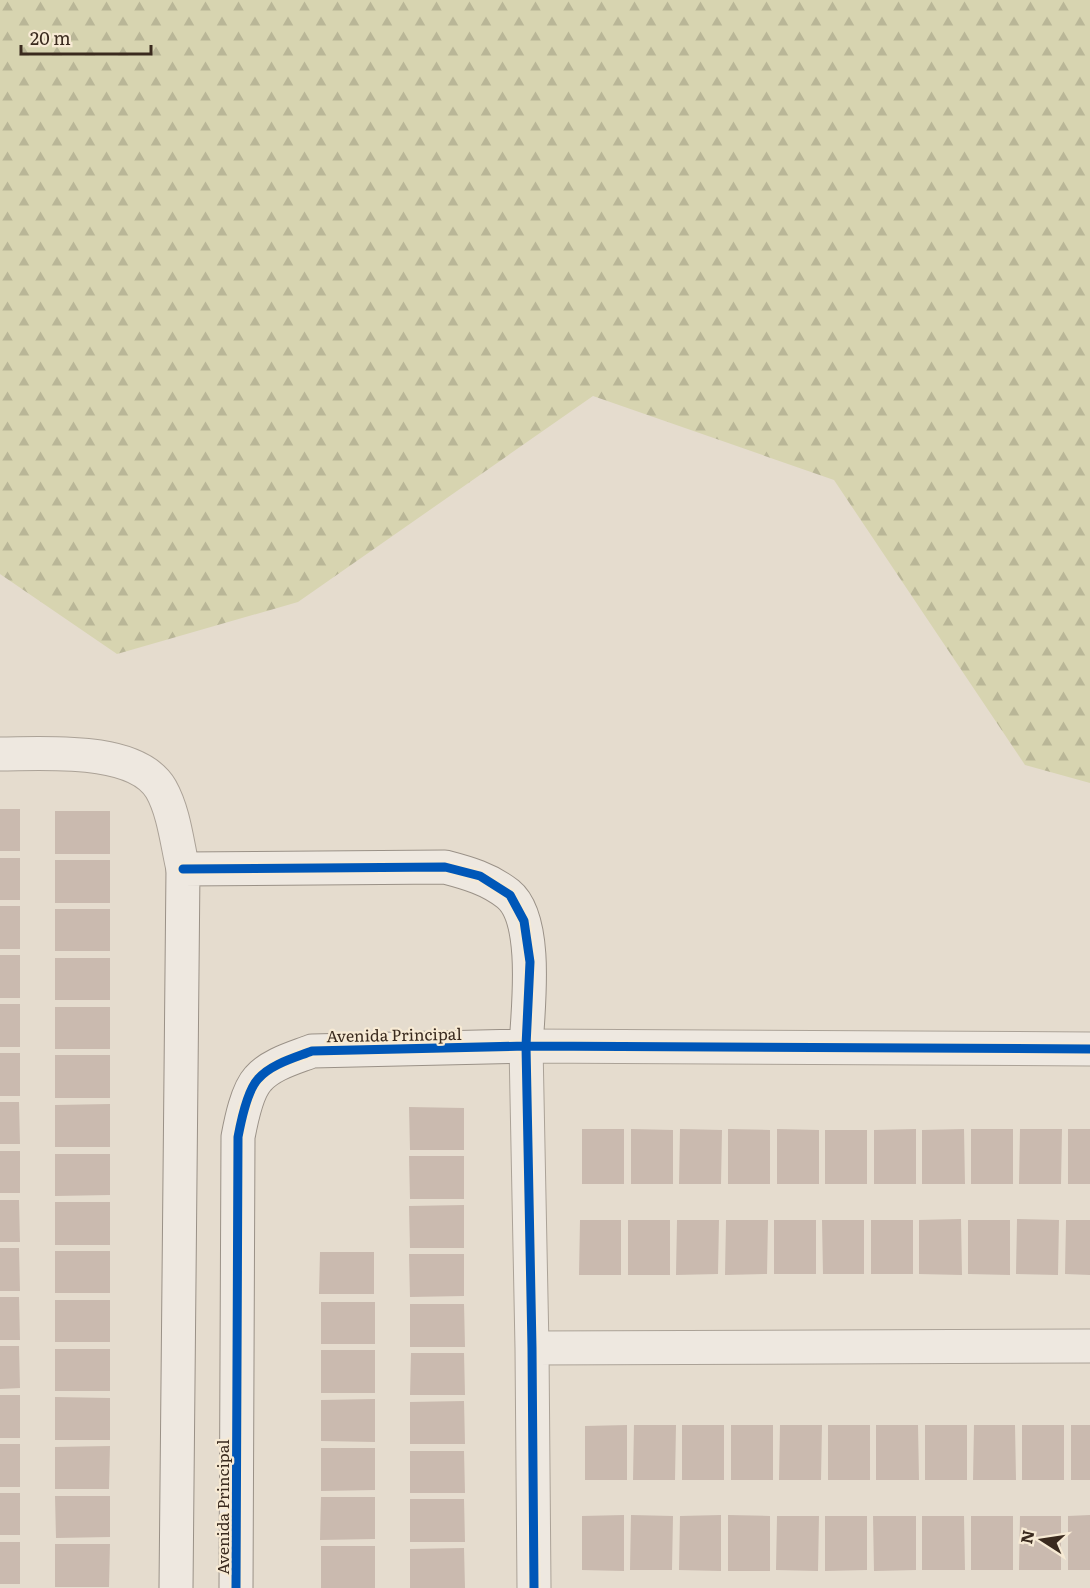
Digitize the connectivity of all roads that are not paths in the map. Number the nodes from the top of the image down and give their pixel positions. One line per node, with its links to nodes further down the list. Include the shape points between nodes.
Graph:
1 (0, 754): 2 (street, via 74,754 124,763 146,772 169,807)
2 (183, 869): 3 (street, via 445,867 480,876 510,895 524,921 530,962); 7 (street)
3 (526, 1046): 4 (street, Avenida Principal); 6 (street); 8 (street, Avenida Principal, via 312,1051 279,1063 257,1079 238,1137)
4 (1090, 1049)
5 (1090, 1346): 6 (street)
6 (532, 1348): 9 (street)
7 (176, 1588)
8 (236, 1588)
9 (534, 1588)

